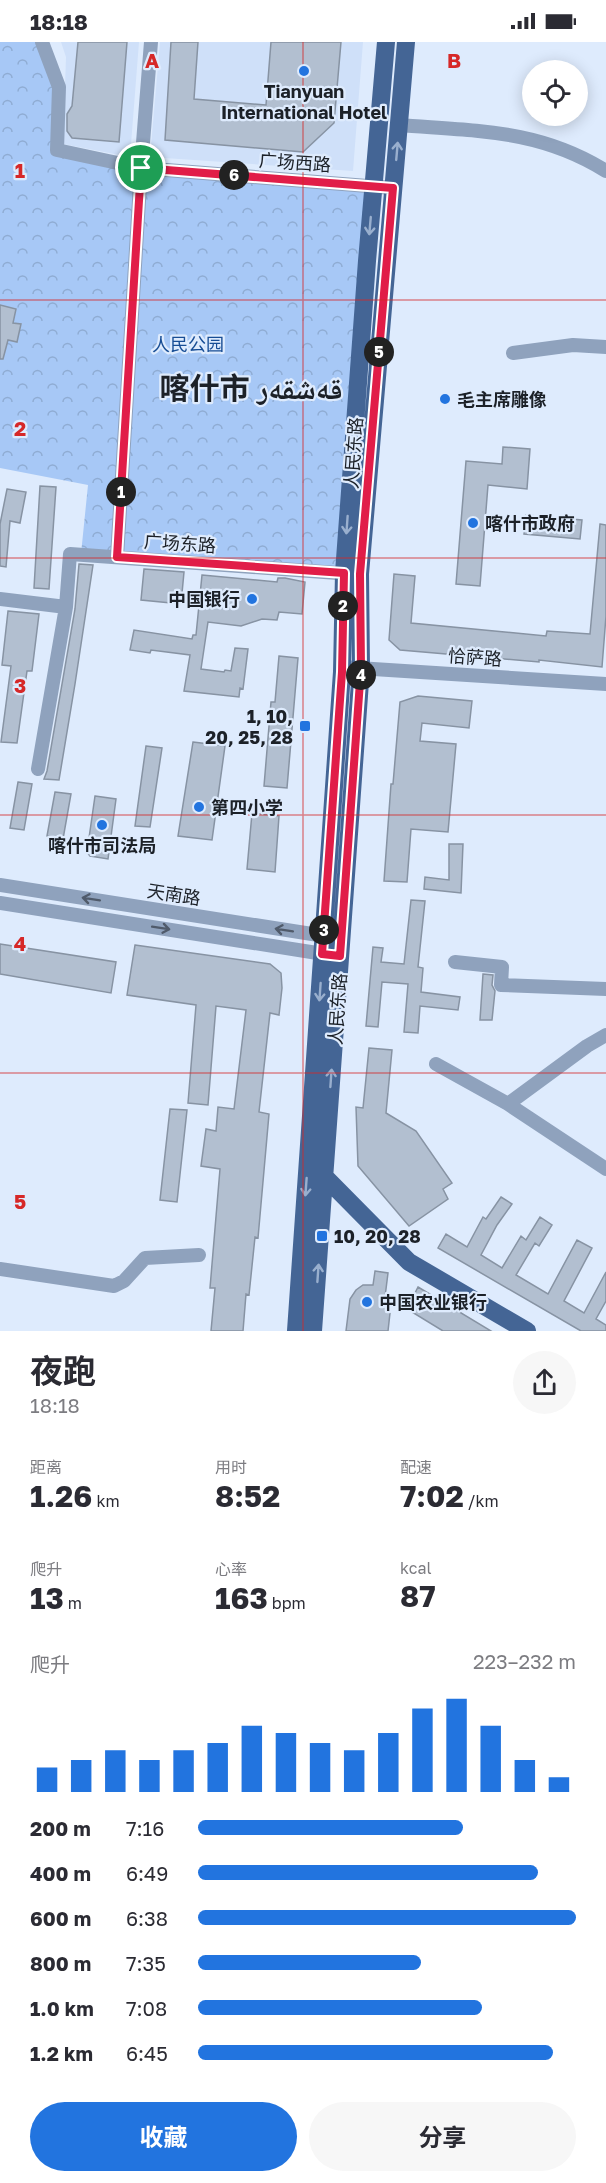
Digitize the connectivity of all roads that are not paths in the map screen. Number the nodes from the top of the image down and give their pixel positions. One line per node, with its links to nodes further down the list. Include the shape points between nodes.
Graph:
1 (42, 42): 6 (street, 广场西路, via 59,87 57,150)
2 (151, 42): 6 (street)
3 (386, 42): 8 (main road, 人民东路)
4 (406, 42): 5 (main road, 人民东路)
5 (399, 125): 7 (street, via 513,134 552,144); 9 (main road, 人民东路, one-way to 5)
6 (141, 168): 8 (street, 广场西路); 12 (street)
7 (606, 171)
8 (373, 186): 9 (street, 广场西路); 13 (main road, 人民东路, one-way to 13)
9 (393, 188): 13 (main road, 人民东路)
10 (606, 346): 11 (street, via 573,345)
11 (513, 353)
12 (117, 557): 13 (street, 广场东路); 15 (street, 广场东路, via 70,554)
13 (352, 574): 16 (main road, 人民东路); 17 (main road, 人民东路)
14 (0, 599): 15 (street)
15 (66, 607): 19 (street, 广场东路)
16 (342, 667): 17 (street, 恰萨路); 22 (main road, 人民东路)
17 (361, 668): 18 (street, 恰萨路); 22 (main road, 人民东路)
18 (606, 684)
19 (38, 769)
20 (0, 885): 22 (street, 天南路, one-way to 20)
21 (0, 903): 22 (street, 天南路, one-way to 22)
22 (332, 946): 29 (main road, 人民东路, one-way to 22); 32 (main road, 人民东路, one-way to 32)
23 (455, 962): 24 (street, via 502,967 501,985)
24 (606, 989)
25 (606, 1035): 27 (street)
26 (436, 1064): 27 (street)
27 (508, 1104): 28 (street)
28 (606, 1169)
29 (324, 1176): 33 (main road, 人民东路, one-way to 29); 34 (main road, via 409,1262)
30 (199, 1255): 31 (street, via 145,1257 124,1281 114,1286)
31 (0, 1269)
32 (296, 1331)
33 (313, 1331)
34 (527, 1331)

